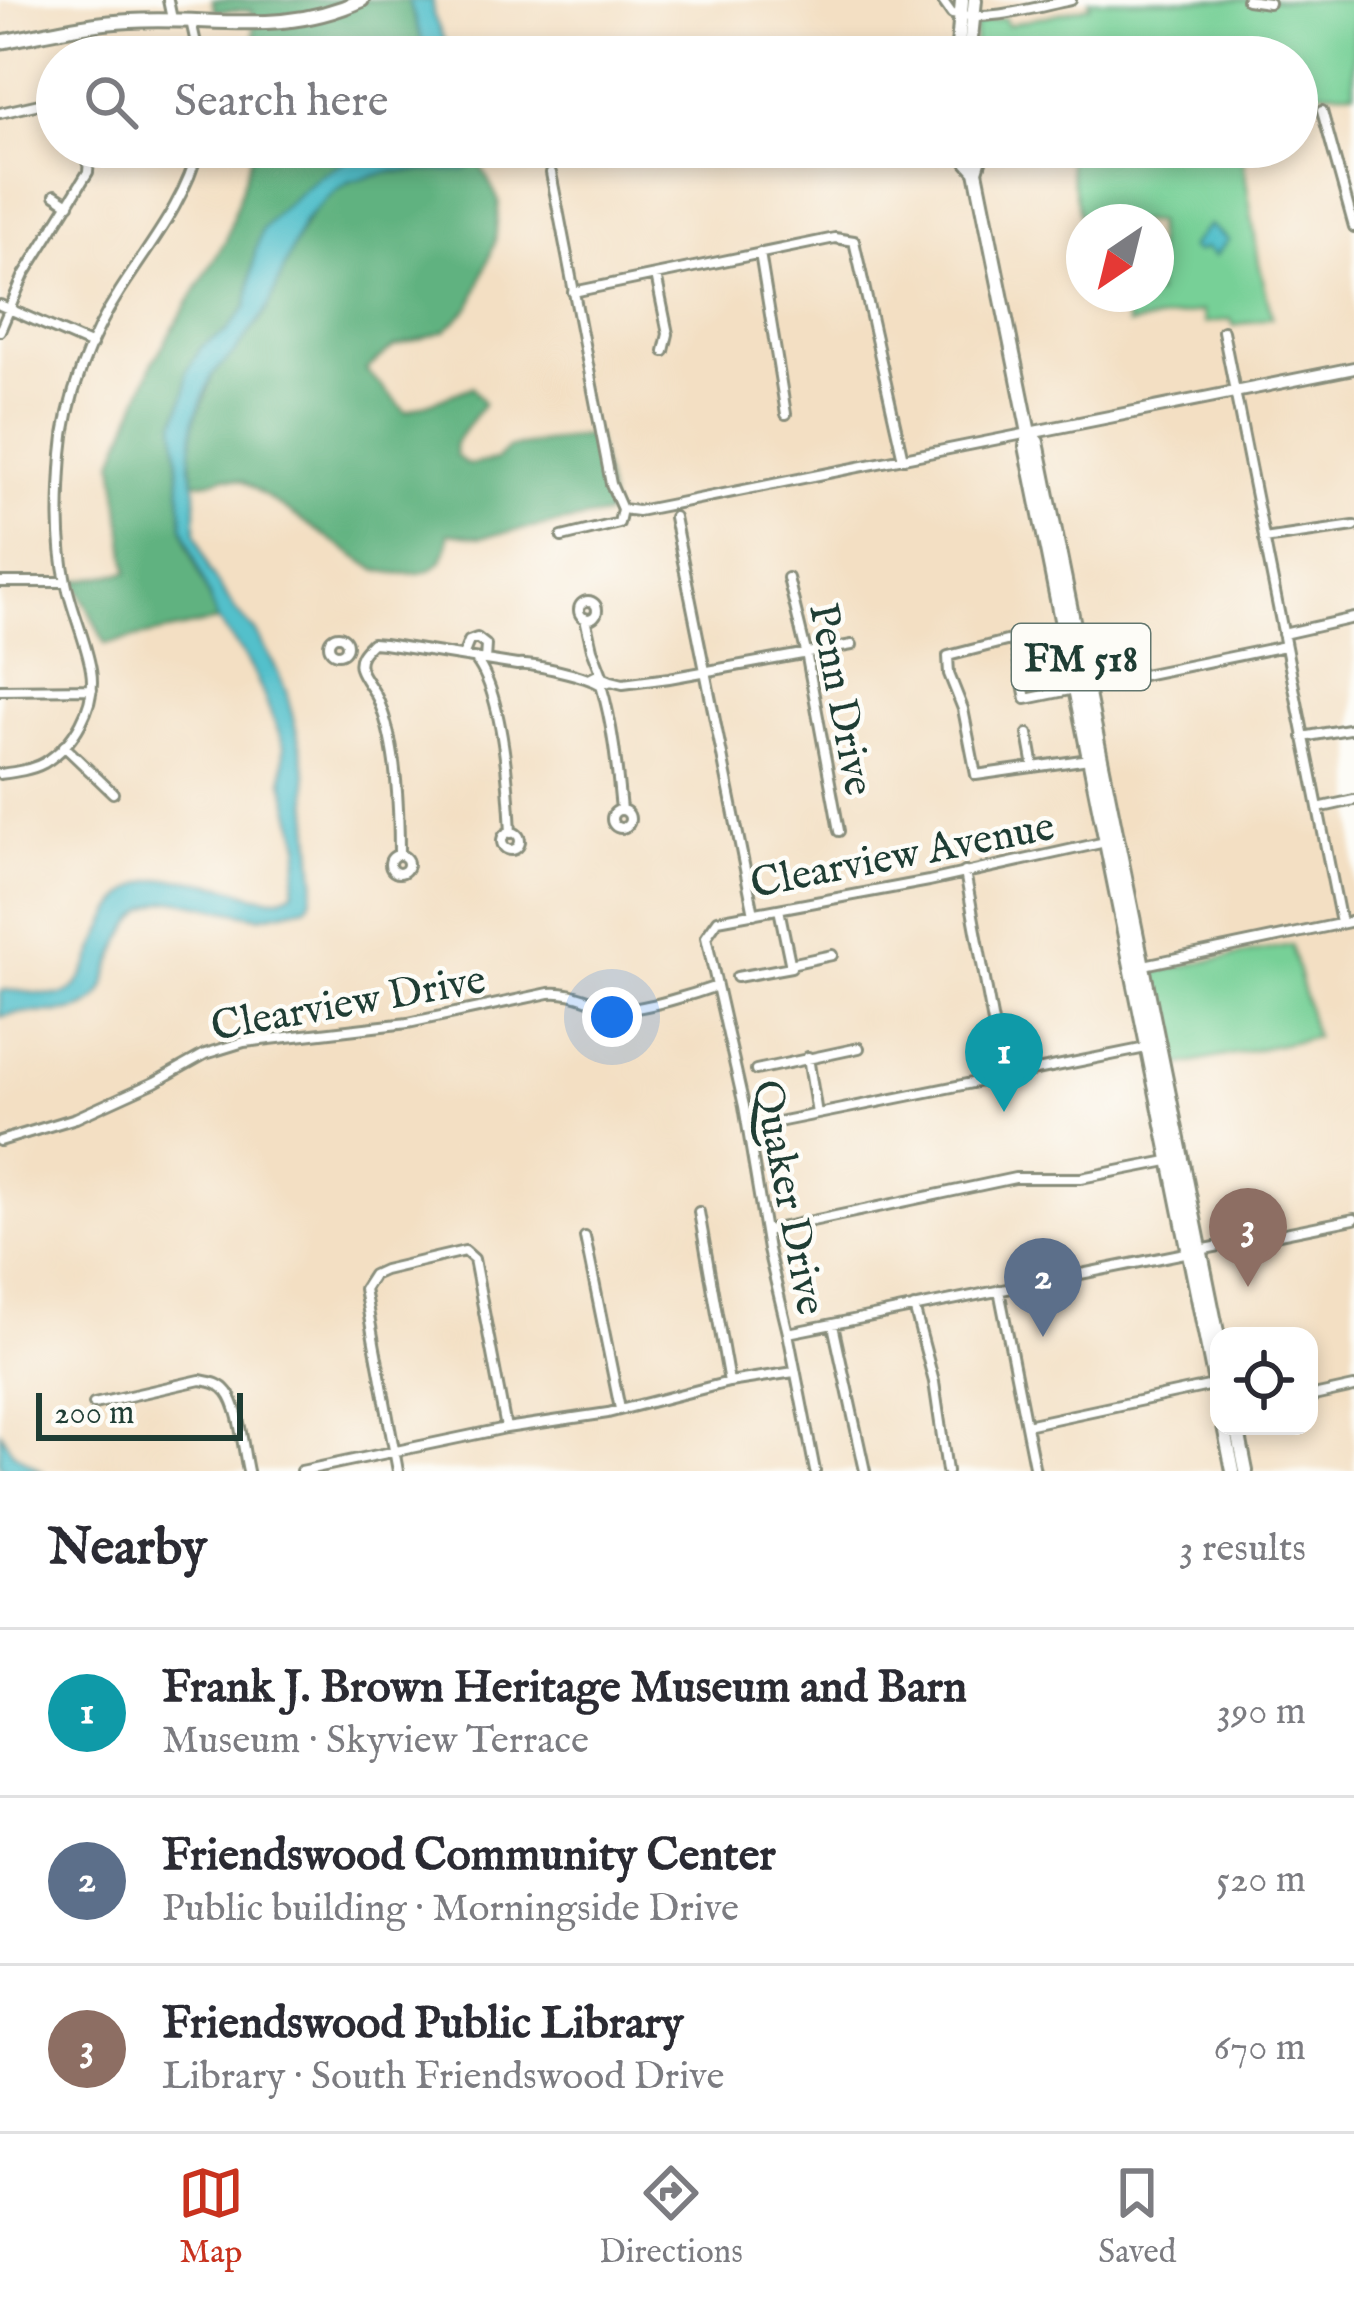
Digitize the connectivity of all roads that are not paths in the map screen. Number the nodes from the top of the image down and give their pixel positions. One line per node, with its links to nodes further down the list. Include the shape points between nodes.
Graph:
1 (168, 0): 10 (street)
2 (362, 0): 11 (main road, via 284,22)
3 (943, 0): 9 (street)
4 (962, 0): 9 (main road)
5 (975, 0): 9 (main road)
6 (1070, 0): 9 (street)
7 (1247, 0): 8 (street)
8 (1268, 2)
9 (966, 16): 13 (main road); 14 (main road)
10 (172, 19): 11 (main road); 15 (main road)
11 (191, 21): 12 (street)
12 (194, 36)
13 (962, 36)
14 (968, 36)
15 (0, 42)
16 (36, 104): 18 (street)
17 (1322, 111): 27 (street)
18 (0, 112)
19 (88, 168): 26 (street)
20 (194, 168): 34 (street)
21 (973, 168): 23 (main road, FM 518)
22 (977, 168): 23 (main road, FM 518)
23 (976, 171): 39 (main road, FM 518)
24 (551, 173): 30 (street)
25 (56, 195): 26 (street)
26 (69, 204): 31 (street)
27 (1354, 226)
28 (760, 254): 29 (street); 38 (street); 40 (street, via 854,241)
29 (656, 275): 30 (street); 35 (street)
30 (574, 292): 41 (street)
31 (4, 307): 32 (street); 34 (street)
32 (0, 331)
33 (1223, 331): 37 (street)
34 (92, 345): 48 (street, via 62,448)
35 (664, 351)
36 (1354, 368): 37 (street)
37 (1235, 392): 39 (street); 45 (street)
38 (786, 414)
39 (1029, 433): 40 (street); 64 (main road, FM 518, via 1037,442)
40 (903, 459): 41 (street)
41 (622, 509): 44 (street, via 620,523)
42 (674, 518): 59 (street)
43 (1354, 526): 45 (street)
44 (562, 537)
45 (1264, 539): 51 (street)
46 (788, 578): 55 (street, Penn Drive)
47 (0, 582): 48 (street)
48 (66, 582): 63 (street)
49 (585, 618): 60 (street)
50 (1354, 618): 51 (street)
51 (1283, 634): 53 (street)
52 (852, 645): 55 (street)
53 (1286, 646): 64 (street); 69 (street)
54 (365, 652): 54 (street, via 347,646); 56 (street); 81 (street, via 359,667 380,704 396,773)
55 (806, 652): 59 (street); 78 (street, Penn Drive)
56 (463, 656): 57 (street); 57 (street, via 477,638 486,645)
57 (480, 659): 58 (street); 61 (street)
58 (498, 663): 60 (street); 61 (street)
59 (704, 672): 62 (street); 84 (street)
60 (605, 680): 62 (street); 66 (street)
61 (487, 681): 79 (street)
62 (623, 684): 66 (street)
63 (92, 688): 65 (street); 70 (street)
64 (1081, 688): 71 (main road, FM 518); 72 (street, via 1026,699 1014,639 948,656 976,775); 80 (main road, FM 518)
65 (0, 690)
66 (608, 707): 77 (street)
67 (1354, 728): 69 (street)
68 (1028, 734): 72 (street)
69 (1304, 737): 76 (street)
70 (64, 746): 73 (street, via 40,765); 74 (street)
71 (1089, 759): 72 (street); 80 (main road, FM 518)
72 (1034, 767)
73 (0, 774)
74 (113, 793)
75 (1354, 800): 76 (street)
76 (1318, 808): 86 (street)
77 (621, 810)
78 (839, 831)
79 (511, 833)
80 (1111, 841): 82 (street, Clearview Avenue); 90 (main road, FM 518)
81 (399, 855)
82 (964, 872): 83 (street, Clearview Avenue); 97 (street)
83 (779, 909): 84 (street, Clearview Avenue); 89 (street)
84 (754, 914): 87 (street, Clearview Avenue, via 718,920)
85 (1354, 921): 86 (street)
86 (1341, 923): 90 (street)
87 (706, 936): 92 (street, Quaker Drive)
88 (832, 955): 89 (street)
89 (790, 964): 91 (street)
90 (1136, 966): 93 (main road, FM 518)
91 (737, 977)
92 (717, 986): 99 (street, Quaker Drive); 100 (street, Clearview Drive, via 628,1010 565,991 408,1023 244,1042 76,1118)
93 (1152, 1047): 97 (street); 101 (main road, FM 518)
94 (859, 1048): 95 (street)
95 (808, 1057): 96 (street); 98 (street)
96 (756, 1070)
97 (1003, 1077): 98 (street)
98 (818, 1114): 99 (street)
99 (748, 1129): 104 (street, Quaker Drive)
100 (0, 1141)
101 (1175, 1159): 104 (street, via 1082,1178 1015,1178); 106 (main road, FM 518)
102 (699, 1212): 114 (street)
103 (1354, 1219): 106 (street)
104 (765, 1231): 111 (street, Quaker Drive)
105 (585, 1237): 119 (street)
106 (1194, 1252): 107 (street); 110 (main road, FM 518); 112 (main road, FM 518)
107 (999, 1290): 108 (street); 120 (street)
108 (914, 1307): 109 (street); 130 (street)
109 (833, 1325): 111 (street); 129 (street)
110 (1215, 1327)
111 (788, 1333): 113 (street, Quaker Drive)
112 (1210, 1344)
113 (794, 1372): 114 (street); 128 (street, Quaker Drive)
114 (729, 1382): 119 (street)
115 (1210, 1386): 120 (street)
116 (1354, 1387): 117 (street)
117 (1318, 1395)
118 (94, 1404): 125 (street, via 215,1382 232,1400)
119 (620, 1409): 121 (street)
120 (1026, 1425): 131 (street)
121 (506, 1428): 124 (street); 124 (street, via 474,1258 465,1251 384,1270 364,1288)
122 (1226, 1435): 132 (main road)
123 (1239, 1435): 133 (main road)
124 (394, 1452): 126 (street); 127 (street)
125 (248, 1471)
126 (301, 1471)
127 (398, 1471)
128 (815, 1471)
129 (865, 1471)
130 (947, 1471)
131 (1035, 1471)
132 (1233, 1471)
133 (1246, 1471)

